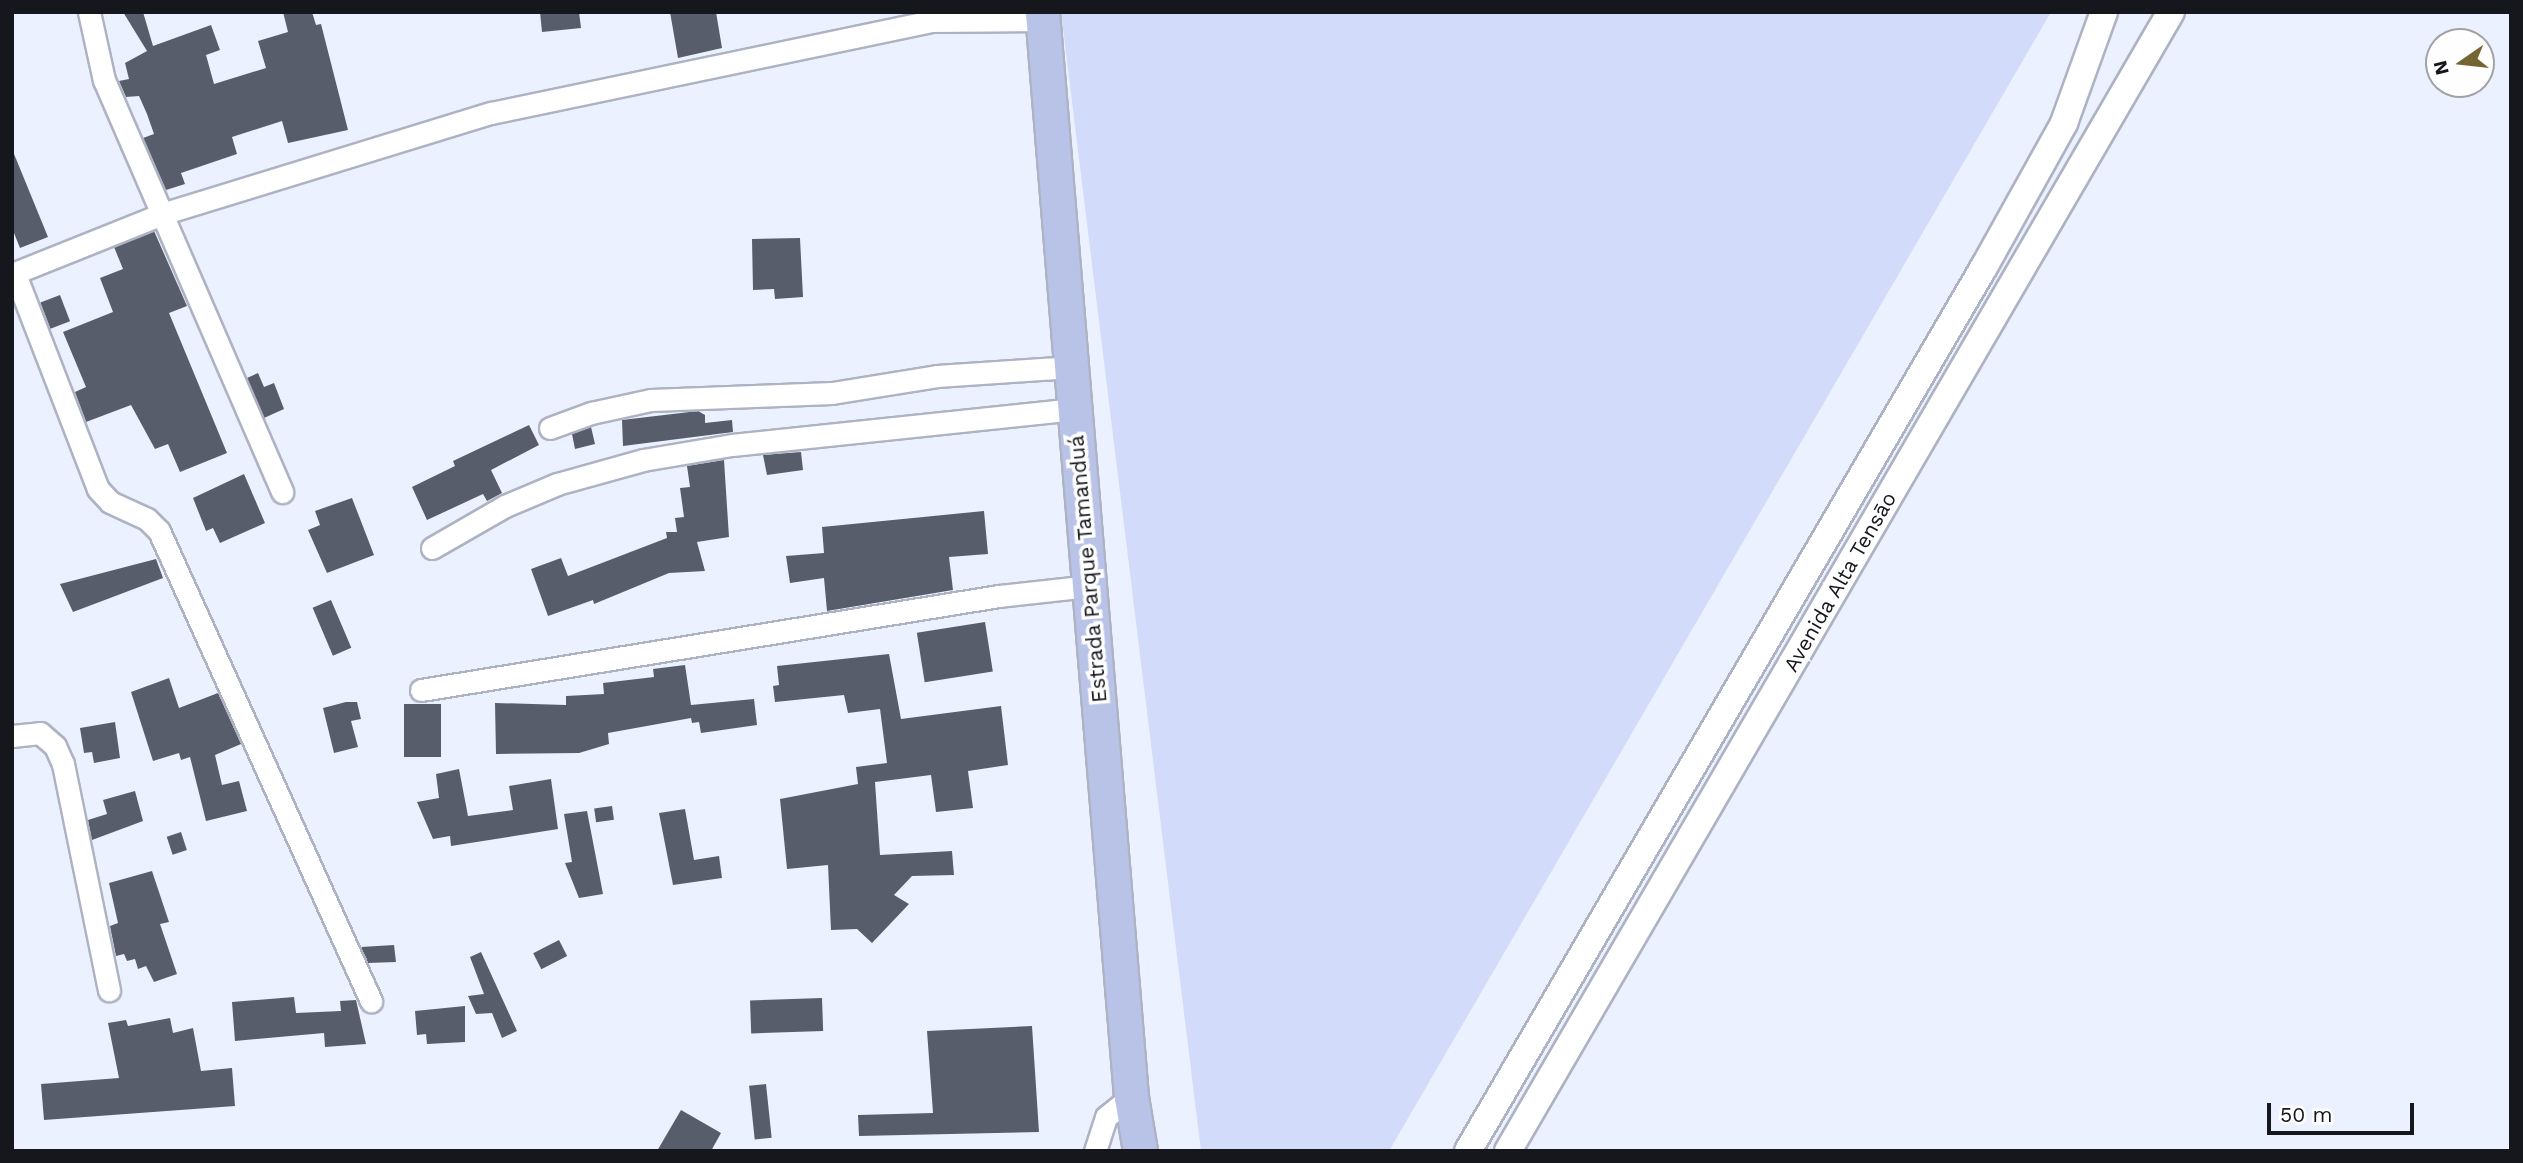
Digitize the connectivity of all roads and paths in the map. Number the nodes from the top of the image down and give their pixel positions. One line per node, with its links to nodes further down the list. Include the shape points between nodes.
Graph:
1 (89, 12): 5 (street, via 104,80)
2 (2104, 12): 19 (street, Avenida Alta Tensāo, via 2064,123 2044,159)
3 (2171, 12): 20 (street, Avenida Alta Tensāo)
4 (1043, 16): 5 (street, via 930,20 491,113); 7 (main road, Estrada Parque Tamanduá)
5 (162, 214): 6 (street); 10 (street)
6 (13, 274): 16 (street, via 98,489 110,502 147,519 159,531)
7 (1072, 367): 8 (main road, Estrada Parque Tamanduá); 9 (street, via 937,376 832,393 651,400)
8 (1075, 410): 11 (street, via 732,445 643,460 557,484 505,506); 12 (main road, Estrada Parque Tamanduá)
9 (550, 428)
10 (282, 492)
11 (432, 548)
12 (1089, 586): 13 (street, via 999,596); 17 (main road, Estrada Parque Tamanduá)
13 (421, 690)
14 (12, 736): 15 (street, via 40,733 55,746 63,764)
15 (109, 990)
16 (371, 1001)
17 (1134, 1131): 18 (street, via 1106,1117)
18 (1095, 1151)
19 (1468, 1151)
20 (1508, 1151)

